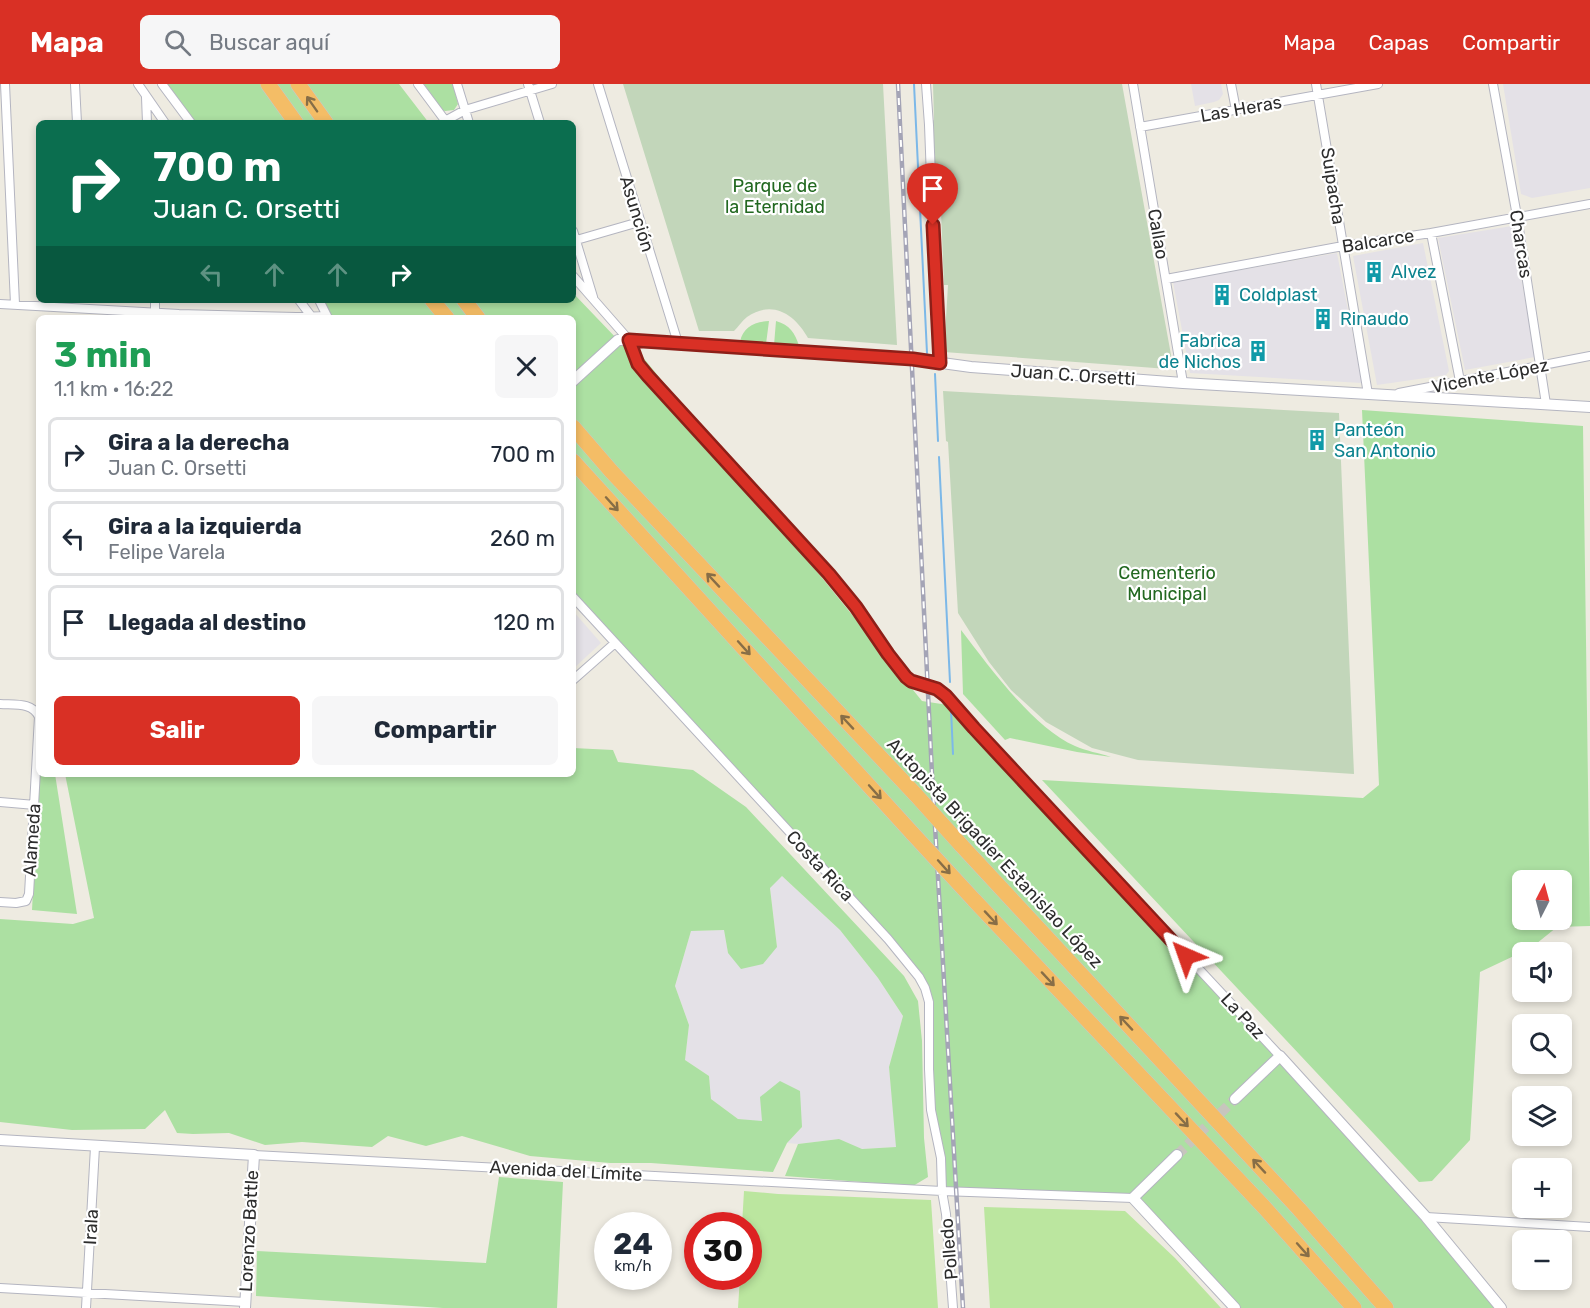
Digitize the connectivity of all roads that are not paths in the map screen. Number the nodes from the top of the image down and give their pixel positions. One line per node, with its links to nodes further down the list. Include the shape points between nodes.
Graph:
1 (5, 84): 47 (street)
2 (75, 84): 22 (street)
3 (138, 84): 19 (street)
4 (162, 84): 25 (street)
5 (268, 84): 26 (highway)
6 (298, 84): 27 (highway, one-way to 6)
7 (418, 84): 28 (street)
8 (457, 84): 20 (street)
9 (552, 84): 17 (street)
10 (598, 84): 35 (street, Asunción)
11 (927, 84): 56 (street)
12 (1133, 84): 32 (street, Callao)
13 (1231, 84): 21 (street)
14 (1316, 84): 18 (street, Suipacha)
15 (1378, 84): 18 (street, Las Heras)
16 (1493, 84): 34 (street, Charcas)
17 (529, 87): 20 (street); 31 (street)
18 (1318, 95): 21 (street, Las Heras); 38 (street, Suipacha)
19 (146, 97): 23 (street); 24 (street)
20 (465, 110): 29 (street); 30 (street)
21 (1236, 110): 32 (street, Las Heras)
22 (77, 120)
23 (147, 120)
24 (163, 120)
25 (188, 120)
26 (294, 120)
27 (324, 120)
28 (445, 120)
29 (449, 120)
30 (468, 120)
31 (539, 120)
32 (1140, 127): 41 (street, Callao)
33 (1590, 204): 34 (street, Balcarce)
34 (1517, 216): 36 (street, Balcarce); 57 (street, Charcas)
35 (639, 222): 37 (street); 54 (street, Asunción)
36 (1431, 232): 38 (street, Balcarce); 59 (street)
37 (576, 240)
38 (1343, 246): 41 (street, Balcarce); 61 (street, Suipacha)
39 (576, 247): 42 (street)
40 (576, 279): 42 (street)
41 (1166, 279): 60 (street, Callao)
42 (594, 299): 53 (street, La Paz)
43 (155, 303): 49 (street)
44 (434, 303): 51 (highway)
45 (466, 303): 52 (highway)
46 (0, 304): 47 (street)
47 (15, 304): 48 (street)
48 (86, 304): 49 (street)
49 (155, 313): 50 (street)
50 (204, 315)
51 (444, 315)
52 (476, 315)
53 (629, 340): 54 (street, Juan C. Orsetti); 58 (street, via 618,340); 76 (street, La Paz, via 638,364 829,574 906,677 946,696)
54 (678, 343): 56 (street, Juan C. Orsetti)
55 (1590, 356): 57 (street, Vicente López)
56 (940, 363): 60 (street, Juan C. Orsetti)
57 (1541, 366): 59 (street, Vicente López); 63 (street, Charcas)
58 (576, 378)
59 (1460, 381): 62 (street, Vicente López)
60 (1183, 383): 61 (street, Juan C. Orsetti)
61 (1368, 394): 62 (street, Juan C. Orsetti)
62 (1390, 395): 63 (street, Juan C. Orsetti)
63 (1546, 404): 64 (street, Juan C. Orsetti)
64 (1590, 407)
65 (576, 430): 93 (highway, Autopista Brigadier Estanislao López, one-way to 65, bridge, via 1299,1209)
66 (576, 464): 92 (highway, one-way to 92, bridge)
67 (576, 600): 68 (street, Costa Rica)
68 (615, 643): 69 (street); 82 (street, Costa Rica, via 919,977 929,1002 931,1110 941,1158)
69 (576, 677)
70 (0, 704): 71 (street, Alameda)
71 (36, 711)
72 (36, 777): 74 (street, Alameda)
73 (0, 802): 74 (street)
74 (35, 805): 75 (street, Alameda, via 29,894 26,901)
75 (0, 902)
76 (1280, 1056): 77 (street); 84 (street, La Paz)
77 (1235, 1099)
78 (0, 1140): 79 (street, Avenida del Límite)
79 (96, 1147): 80 (street, Avenida del Límite); 87 (street, Irala)
80 (254, 1155): 82 (street, Avenida del Límite); 88 (street, Lorenzo Battle)
81 (1177, 1155): 83 (street)
82 (942, 1191): 83 (street, Avenida del Límite); 90 (street, Polledo)
83 (1133, 1198): 91 (street)
84 (1426, 1217): 85 (street); 94 (street, La Paz)
85 (1590, 1227)
86 (0, 1288): 87 (street)
87 (87, 1293): 88 (street); 89 (street, Irala)
88 (245, 1305)
89 (86, 1308)
90 (953, 1308)
91 (1235, 1308)
92 (1354, 1308)
93 (1386, 1308)
94 (1501, 1308)

